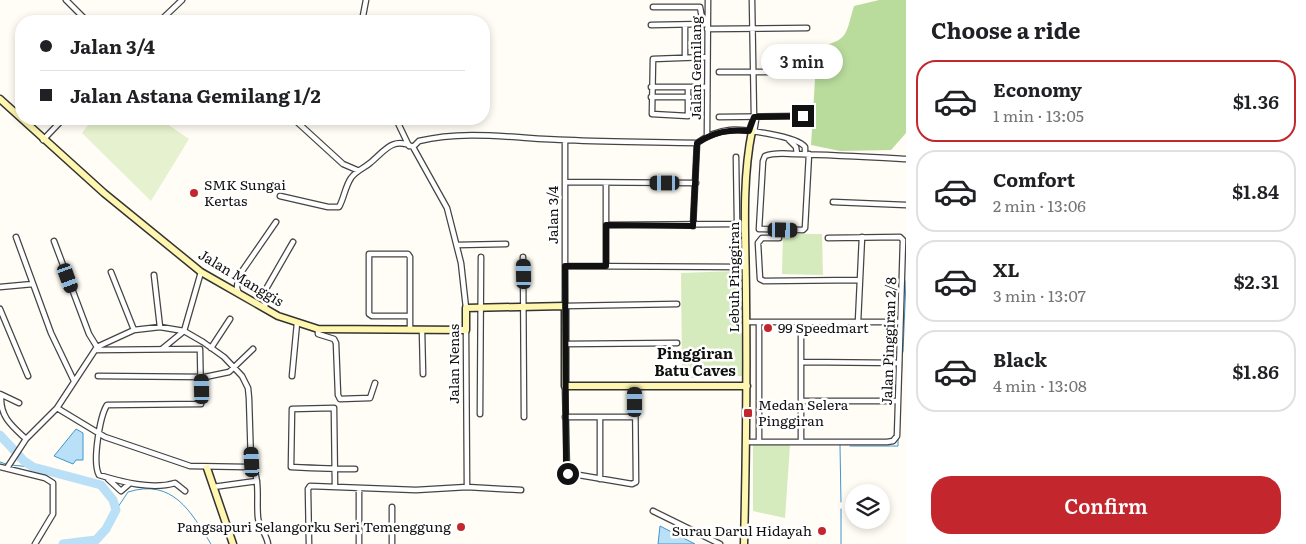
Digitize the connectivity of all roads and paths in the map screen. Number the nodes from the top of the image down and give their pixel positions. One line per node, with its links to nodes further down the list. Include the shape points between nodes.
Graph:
1 (66, 0): 7 (street)
2 (182, 0): 8 (street)
3 (366, 0): 9 (street)
4 (708, 0): 12 (street, Jalan Gemilang)
5 (752, 0): 13 (street)
6 (653, 7): 12 (street, via 700,7)
7 (81, 15)
8 (166, 15)
9 (363, 15)
10 (651, 25): 11 (street)
11 (685, 25): 12 (street); 15 (street)
12 (706, 26): 13 (street); 16 (street, Jalan Gemilang)
13 (752, 28): 14 (street); 18 (street)
14 (806, 28)
15 (685, 57): 16 (street); 20 (street, via 652,61)
16 (707, 57): 22 (street, Jalan Gemilang)
17 (719, 72): 18 (street)
18 (752, 72): 19 (street); 29 (street)
19 (804, 72)
20 (651, 87): 21 (street); 23 (street)
21 (688, 87): 22 (street); 24 (street)
22 (707, 87): 35 (street, Jalan Gemilang)
23 (651, 97): 24 (street); 24 (street, via 652,114 685,116 689,114)
24 (689, 97)
25 (0, 99): 26 (street, Jalan Manggis)
26 (15, 113)
27 (803, 116): 29 (street)
28 (718, 117): 29 (street)
29 (754, 117): 34 (street)
30 (27, 125): 37 (street, Jalan Manggis)
31 (57, 125): 37 (street)
32 (300, 125): 45 (street, via 343,164)
33 (399, 125): 40 (street, Jalan Nenas)
34 (752, 131): 35 (street, via 728,130); 36 (street); 67 (street, Lebuh Pinggiran, via 748,153)
35 (707, 136): 39 (street)
36 (788, 139): 41 (street); 42 (street, via 802,143)
37 (43, 140): 69 (street, Jalan Manggis)
38 (566, 140): 39 (street); 40 (street, via 448,136 419,140); 46 (street, Jalan 3/4)
39 (697, 143): 48 (street)
40 (411, 146): 45 (street, via 393,144); 62 (street, Jalan Nenas, via 447,208)
41 (798, 154): 42 (street); 42 (street, via 770,154 763,161 759,229 805,228)
42 (807, 154): 44 (street)
43 (736, 157): 54 (street, via 737,221 730,225)
44 (906, 160)
45 (357, 170): 49 (street, via 339,207)
46 (565, 182): 47 (street); 65 (street, Jalan 3/4)
47 (606, 182): 48 (street); 53 (street)
48 (696, 183): 54 (street)
49 (280, 196)
50 (833, 202): 51 (street)
51 (906, 205)
52 (276, 222): 74 (street, via 238,277 236,288)
53 (606, 225): 54 (street); 66 (street)
54 (693, 226)
55 (16, 237): 72 (street)
56 (862, 237): 58 (street); 71 (street); 88 (street, Jalan Pinggiran 2/8, via 900,237 903,240)
57 (779, 238): 71 (street, via 762,238 758,243 758,275 764,281)
58 (828, 238)
59 (54, 241): 101 (street)
60 (293, 242): 77 (street, via 266,289)
61 (506, 244): 62 (street)
62 (457, 245): 78 (street, Jalan Nenas)
63 (524, 257): 80 (street)
64 (481, 258): 79 (street)
65 (565, 266): 66 (street); 76 (street, Jalan 3/4)
66 (606, 266): 67 (street)
67 (746, 267): 84 (street, Lebuh Pinggiran)
68 (111, 272): 92 (street)
69 (202, 272): 74 (street, Jalan Manggis); 96 (street)
70 (154, 275): 90 (street)
71 (860, 280): 87 (street)
72 (33, 284): 73 (street); 113 (street)
73 (0, 287)
74 (239, 294): 77 (street, Jalan Manggis)
75 (677, 304): 76 (street)
76 (565, 306): 80 (street); 99 (street, Jalan 3/4)
77 (265, 308): 89 (street, Jalan Manggis)
78 (466, 308): 79 (street); 95 (street, Jalan Nenas)
79 (480, 308): 80 (street); 123 (street)
80 (524, 308): 124 (street)
81 (0, 309): 109 (street)
82 (410, 316): 82 (street, via 410,257 408,254 369,254 368,310 372,316); 93 (street)
83 (230, 319): 100 (street)
84 (747, 322): 85 (street); 117 (street, Lebuh Pinggiran)
85 (759, 322): 86 (street); 131 (street)
86 (801, 322): 87 (street); 105 (street)
87 (858, 322): 88 (street)
88 (900, 322): 106 (street, Jalan Pinggiran 2/8)
89 (297, 323): 91 (street, Jalan Manggis); 111 (street)
90 (160, 327): 92 (street); 96 (street)
91 (318, 329): 93 (street, Jalan Manggis); 114 (street, via 318,334 334,339 336,343 340,400 370,398)
92 (134, 330): 101 (street)
93 (410, 330): 94 (street, Jalan Manggis)
94 (422, 330): 95 (street, Jalan Manggis); 108 (street)
95 (466, 330): 145 (street, Jalan Nenas)
96 (184, 331): 97 (street); 103 (street)
97 (203, 342): 100 (street); 104 (street)
98 (677, 343): 99 (street)
99 (565, 344): 115 (street, Jalan 3/4)
100 (211, 348): 107 (street)
101 (96, 349): 103 (street); 113 (street)
102 (253, 349): 107 (street)
103 (162, 350): 104 (street)
104 (200, 350): 112 (street)
105 (802, 362): 106 (street); 119 (street)
106 (899, 363): 120 (street, Jalan Pinggiran 2/8)
107 (235, 367): 112 (street, via 229,372); 133 (street, via 248,388)
108 (423, 374)
109 (28, 376)
110 (98, 376): 112 (street)
111 (292, 376)
112 (202, 377): 128 (street, via 201,404 110,404 105,407)
113 (74, 381): 122 (street)
114 (375, 383)
115 (565, 386): 116 (street); 125 (street, Jalan 3/4)
116 (635, 386): 117 (street); 127 (street)
117 (747, 386): 130 (street, Lebuh Pinggiran)
118 (1, 395): 121 (street); 129 (street, via 4,416)
119 (802, 401): 120 (street); 132 (street)
120 (898, 401): 132 (street, Jalan Pinggiran 2/8, via 897,436 893,441)
121 (18, 403)
122 (57, 408): 128 (street); 129 (street)
123 (480, 414)
124 (524, 417)
125 (565, 417): 126 (street); 140 (street, Jalan 3/4, via 566,471)
126 (600, 417): 127 (street); 140 (street)
127 (635, 417): 140 (street, via 636,482)
128 (98, 433): 136 (street, via 190,466); 139 (street, via 97,471)
129 (25, 441): 135 (street)
130 (746, 442): 131 (street); 158 (street, Lebuh Pinggiran)
131 (759, 442): 132 (street)
132 (801, 442)
133 (251, 463): 136 (street, via 246,467); 141 (street)
134 (0, 467): 135 (street)
135 (8, 467): 151 (street, via 50,480 54,490 53,514)
136 (207, 468): 144 (street)
137 (334, 469): 137 (street, via 334,410 291,410 291,466); 138 (street); 143 (street)
138 (355, 469)
139 (107, 477): 142 (street); 142 (street, via 121,491)
140 (600, 479)
141 (257, 481): 144 (street); 153 (street, via 258,517)
142 (129, 484): 148 (street, via 162,486 175,483)
143 (335, 486): 146 (street); 154 (street, via 310,486 308,489)
144 (213, 487): 152 (street)
145 (467, 487): 146 (street, via 416,490); 147 (street)
146 (359, 488): 155 (street)
147 (521, 490)
148 (185, 491)
149 (392, 507): 156 (street)
150 (653, 512): 157 (street)
151 (35, 544)
152 (233, 544)
153 (268, 544)
154 (309, 544)
155 (360, 544)
156 (392, 544)
157 (720, 544)
158 (744, 544)

